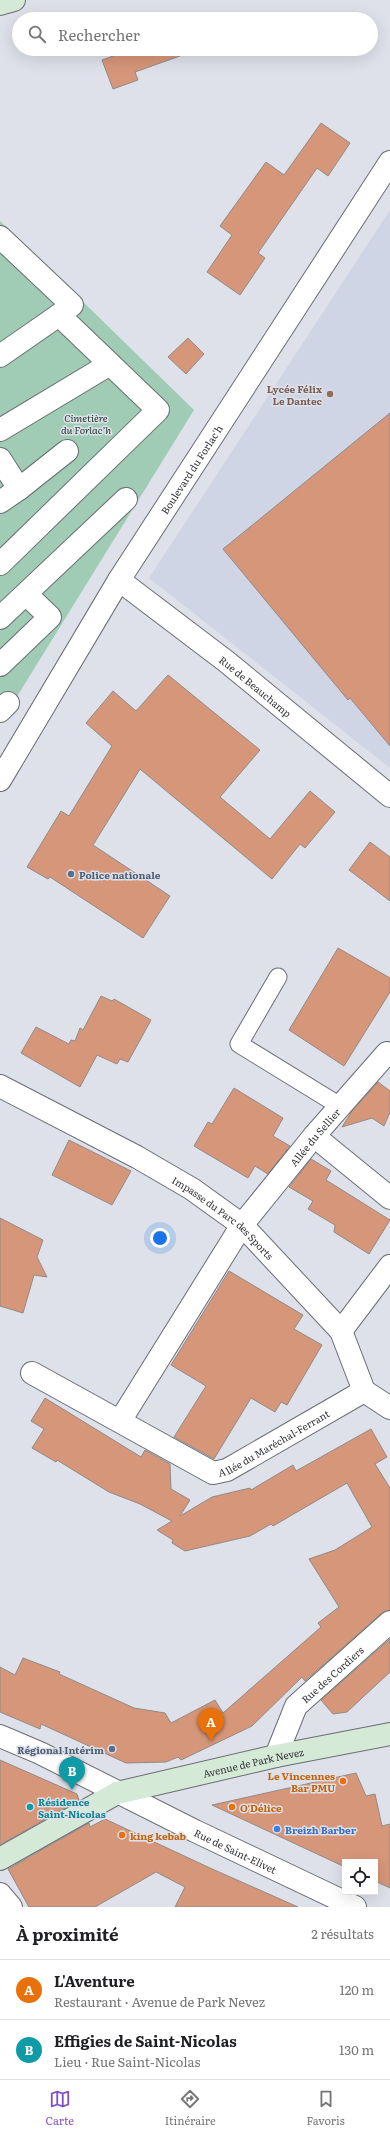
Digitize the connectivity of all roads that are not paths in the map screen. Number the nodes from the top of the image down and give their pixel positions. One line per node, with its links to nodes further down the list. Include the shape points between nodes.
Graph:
1 (14, 0): 2 (street)
2 (0, 4)
3 (390, 162): 15 (street, Boulevard du Forlac'h)
4 (0, 237): 5 (street, via 72,305)
5 (59, 315): 6 (street); 7 (street)
6 (0, 356)
7 (110, 364): 8 (street); 14 (street, via 158,410)
8 (0, 430)
9 (66, 451): 11 (street)
10 (0, 459): 11 (street)
11 (19, 490): 13 (street)
12 (126, 499): 16 (street)
13 (0, 502)
14 (0, 564)
15 (119, 580): 19 (street, Boulevard du Forlac'h); 20 (street, Rue de Beauchamp, via 227,662)
16 (26, 594): 17 (street); 18 (street, via 50,616)
17 (0, 618)
18 (0, 665)
19 (0, 780)
20 (390, 796)
21 (278, 976): 24 (lane, via 239,1044)
22 (390, 1055): 24 (street, Allée du Sellier, via 387,1054)
23 (0, 1086): 27 (street, Impasse du Parc des Sports, via 192,1188)
24 (340, 1106): 25 (street, Allée du Sellier)
25 (314, 1136): 26 (street); 27 (street, Allée du Sellier)
26 (390, 1198)
27 (242, 1225): 29 (street, Impasse du Parc des Sports); 33 (street)
28 (390, 1266): 29 (street)
29 (341, 1331): 31 (street, Impasse du Parc des Sports)
30 (32, 1373): 33 (street, Allée du Maréchal-Ferrant)
31 (364, 1392): 32 (street); 33 (street, Allée du Maréchal-Ferrant, via 228,1470 213,1473)
32 (390, 1408)
33 (120, 1421)
34 (390, 1622): 37 (street, Rue des Cordiers, via 296,1706)
35 (390, 1734): 37 (street, Avenue de Park Nevez)
36 (0, 1736): 38 (street, Rue de Saint-Elivet, via 40,1753)
37 (276, 1756): 38 (street, Avenue de Park Nevez)
38 (117, 1793): 39 (street, Avenue de Park Nevez); 42 (street, Rue de Saint-Elivet)
39 (0, 1859)
40 (0, 1894): 41 (street)
41 (11, 1907)
42 (355, 1907)

